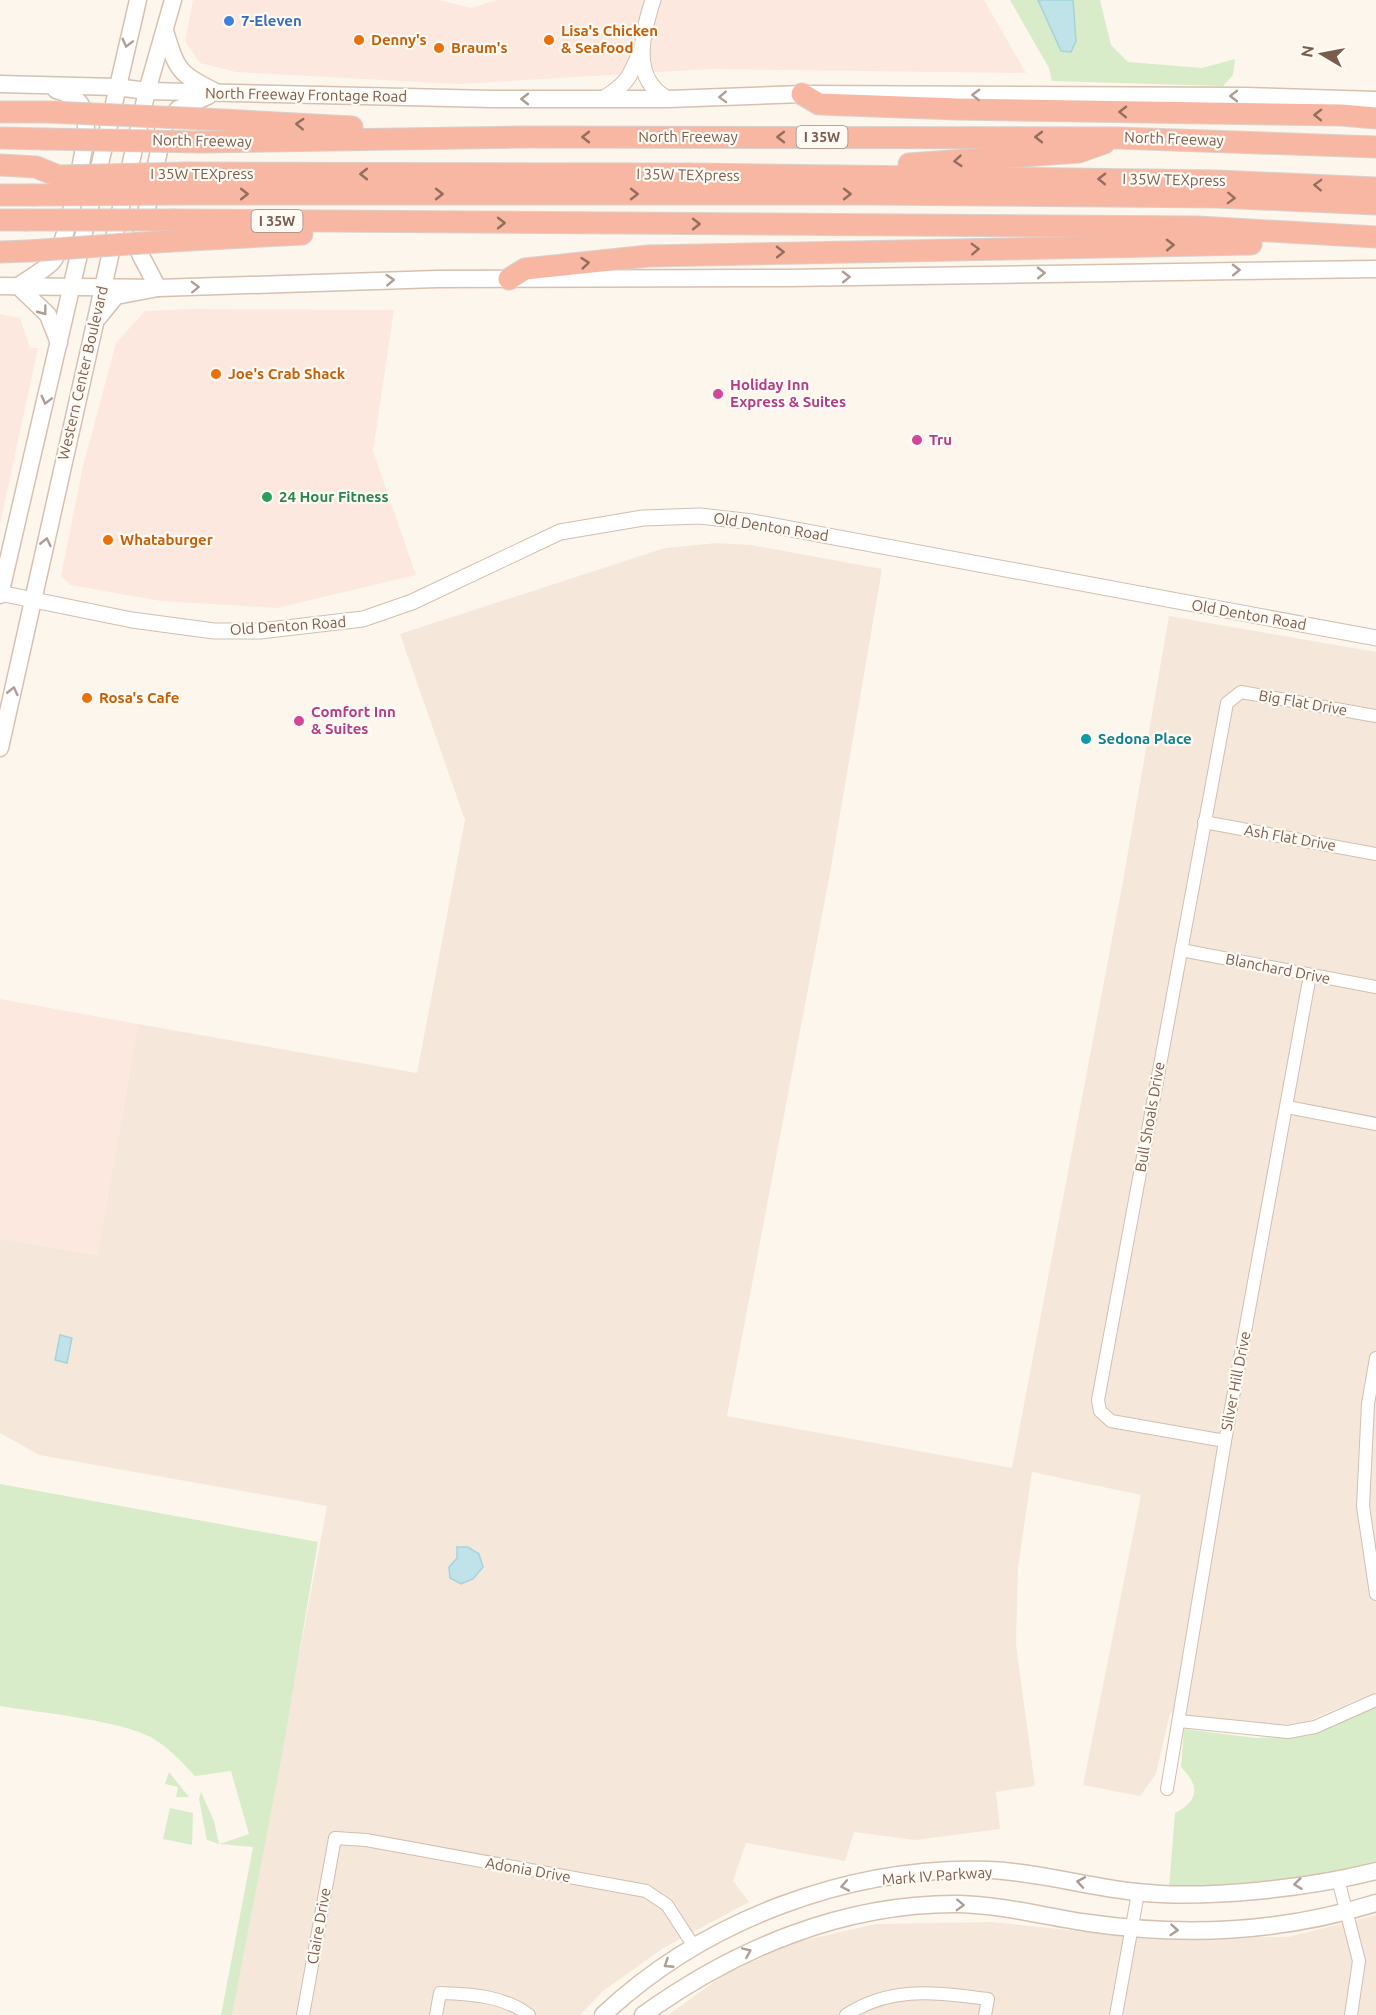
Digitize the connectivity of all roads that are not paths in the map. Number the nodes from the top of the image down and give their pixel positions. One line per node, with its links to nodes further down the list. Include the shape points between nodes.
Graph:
1 (138, 0): 8 (main road, Western Center Boulevard, one-way to 8)
2 (173, 0): 4 (main road, Western Center Boulevard)
3 (653, 0): 5 (street)
4 (165, 30): 9 (main road, Western Center Boulevard); 10 (main road, via 175,61 188,78)
5 (642, 48): 12 (street, via 630,77); 13 (street, via 646,81)
6 (0, 84): 7 (main road)
7 (33, 84): 8 (main road); 37 (main road, via 73,95 84,112 87,137 57,253 52,262)
8 (116, 87): 9 (main road); 35 (main road, Western Center Boulevard)
9 (147, 91): 10 (main road, North Freeway Frontage Road); 38 (main road, Western Center Boulevard)
10 (217, 92): 12 (main road, North Freeway Frontage Road, one-way to 10); 39 (main road, via 178,109 164,126 140,243 140,254)
11 (802, 94): 13 (main road, one-way to 13); 14 (main road, one-way to 11); 16 (highway, one-way to 11, via 957,110 819,104)
12 (604, 98): 13 (main road)
13 (668, 99)
14 (1376, 100)
15 (0, 112): 17 (highway, one-way to 15, bridge, via 489,127 346,127)
16 (1376, 118)
17 (525, 137): 18 (highway, North Freeway / I 35W, bridge, via 200,142); 19 (highway, North Freeway / I 35W, one-way to 17)
18 (0, 138)
19 (1118, 138): 20 (highway, North Freeway / I 35W); 22 (highway, one-way to 22, via 1079,152 938,163)
20 (1376, 147)
21 (0, 165): 24 (highway, via 36,167)
22 (691, 174): 24 (highway, I 35W TEXpress, one-way to 24, bridge); 25 (highway, I 35W TEXpress, one-way to 22, via 1217,181)
23 (0, 176): 24 (highway, I 35W TEXpress)
24 (58, 176)
25 (1376, 188)
26 (0, 195): 27 (highway, I 35W TEXpress, one-way to 27, bridge, via 903,194 1218,197)
27 (1376, 204)
28 (0, 220): 29 (highway, I 35W, bridge)
29 (380, 222): 30 (highway, I 35W, one-way to 30, via 1198,228); 32 (highway, bridge, via 354,231)
30 (1376, 237)
31 (1376, 248): 34 (highway, one-way to 31, via 525,269 659,256 1238,243)
32 (0, 252)
33 (1376, 269): 34 (main road, one-way to 33)
34 (509, 279): 39 (main road, one-way to 34)
35 (74, 285): 37 (main road); 38 (main road); 41 (main road, Western Center Boulevard)
36 (0, 286): 37 (main road)
37 (18, 286): 41 (main road, one-way to 41, via 48,315)
38 (103, 286): 39 (main road); 40 (main road, Western Center Boulevard)
39 (158, 288): 40 (main road, via 116,296)
40 (94, 327): 43 (main road, Western Center Boulevard, one-way to 40)
41 (59, 343): 42 (main road, Western Center Boulevard, one-way to 42)
42 (0, 593): 43 (street, Old Denton Road)
43 (33, 599): 44 (street, Old Denton Road, via 132,620 214,631 260,631 363,619 412,602 560,532 644,518 700,516 753,522); 47 (main road, Western Center Boulevard, one-way to 43)
44 (1376, 638)
45 (1231, 697): 46 (street, Big Flat Drive, via 1241,692); 48 (street, Bull Shoals Drive)
46 (1376, 716)
47 (0, 748)
48 (1204, 822): 49 (street, Ash Flat Drive); 50 (street, Bull Shoals Drive)
49 (1376, 854)
50 (1181, 950): 51 (street, Blanchard Drive); 56 (street, Bull Shoals Drive, via 1098,1406 1111,1421)
51 (1310, 975): 52 (street, Blanchard Drive); 53 (street, Silver Hill Drive)
52 (1376, 987)
53 (1287, 1107): 54 (street); 56 (street, Silver Hill Drive)
54 (1376, 1124)
55 (1376, 1358): 57 (street, via 1368,1404 1363,1506)
56 (1225, 1442): 59 (street, Silver Hill Drive)
57 (1376, 1594)
58 (1376, 1700): 59 (street, via 1315,1727 1288,1731)
59 (1179, 1721): 60 (street, Silver Hill Drive)
60 (1167, 1789)
61 (335, 1838): 68 (street, Adonia Drive, via 366,1840 646,1891 668,1905); 69 (street, Claire Drive)
62 (1376, 1871): 63 (main road, Mark IV Parkway)
63 (1338, 1879): 64 (main road, Mark IV Parkway, one-way to 64, via 1216,1894); 66 (street)
64 (1138, 1893): 67 (street); 68 (main road, Mark IV Parkway, one-way to 68, via 989,1870 898,1875 828,1889 756,1916)
65 (1376, 1903): 66 (main road, Mark IV Parkway)
66 (1346, 1912): 67 (main road, Mark IV Parkway, one-way to 66, via 1198,1932 1294,1924); 77 (street, via 1359,1961)
67 (1132, 1927): 73 (main road, Mark IV Parkway, one-way to 67, via 679,1989 740,1955 825,1921 897,1908 960,1904); 76 (street)
68 (695, 1948): 72 (main road, Mark IV Parkway, one-way to 72, via 650,1976)
69 (303, 2015)
70 (436, 2015): 71 (street, via 440,1993 490,1998 514,2004)
71 (529, 2015)
72 (603, 2015)
73 (644, 2015)
74 (846, 2015): 75 (street, via 868,2001 923,1991 988,1999)
75 (985, 2015)
76 (1116, 2015)
77 (1351, 2015)

